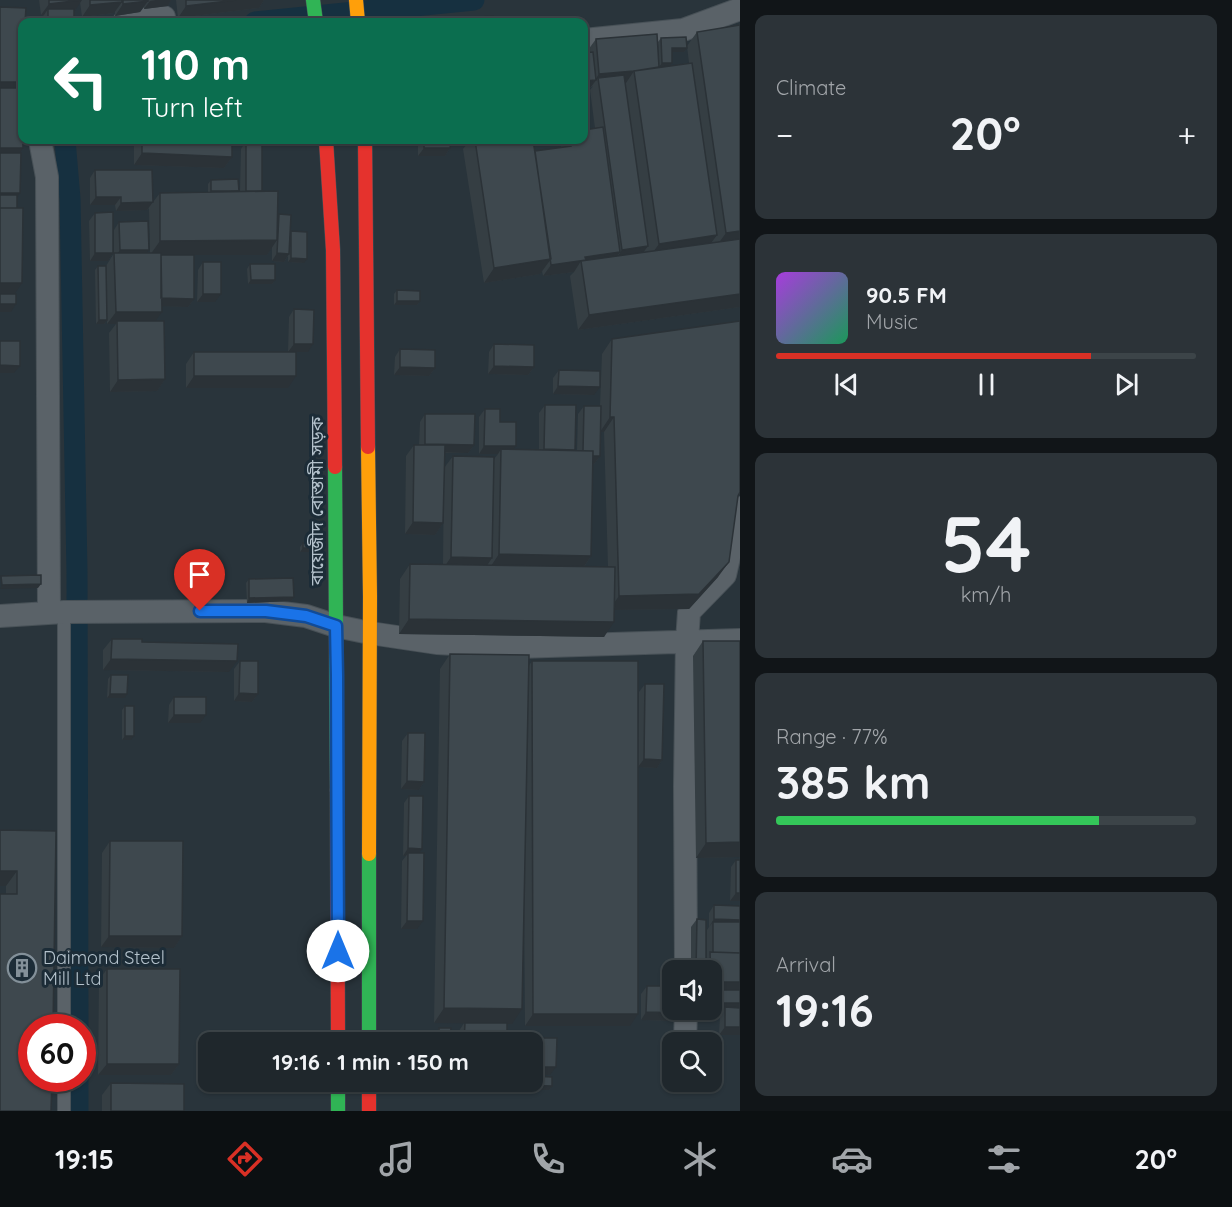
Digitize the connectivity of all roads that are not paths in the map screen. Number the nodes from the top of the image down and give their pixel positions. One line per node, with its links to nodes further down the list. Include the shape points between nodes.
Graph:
1 (313, 0): 4 (main road)
2 (356, 0): 5 (main road)
3 (740, 9): 6 (street, via 682,30)
4 (315, 18)
5 (358, 18)
6 (588, 40)
7 (41, 144): 11 (street, via 47,177)
8 (326, 144): 13 (main road, বায়েজীদ বোস্তামী সড়ক, via 333,250)
9 (364, 144): 14 (main road)
10 (739, 519): 16 (street, via 725,575 689,612)
11 (57, 613): 12 (street); 13 (street, via 266,611 306,616); 18 (lane)
12 (0, 616)
13 (336, 626): 14 (street); 19 (main road, বায়েজীদ বোস্তামী সড়ক)
14 (370, 633): 16 (street, via 437,643 517,647); 20 (main road)
15 (740, 640): 16 (street)
16 (687, 641): 17 (street)
17 (686, 960)
18 (64, 1014)
19 (338, 1032)
20 (369, 1032)
21 (64, 1092): 24 (lane)
22 (338, 1092): 25 (main road)
23 (369, 1092): 26 (main road)
24 (64, 1111)
25 (338, 1111)
26 (369, 1111)

